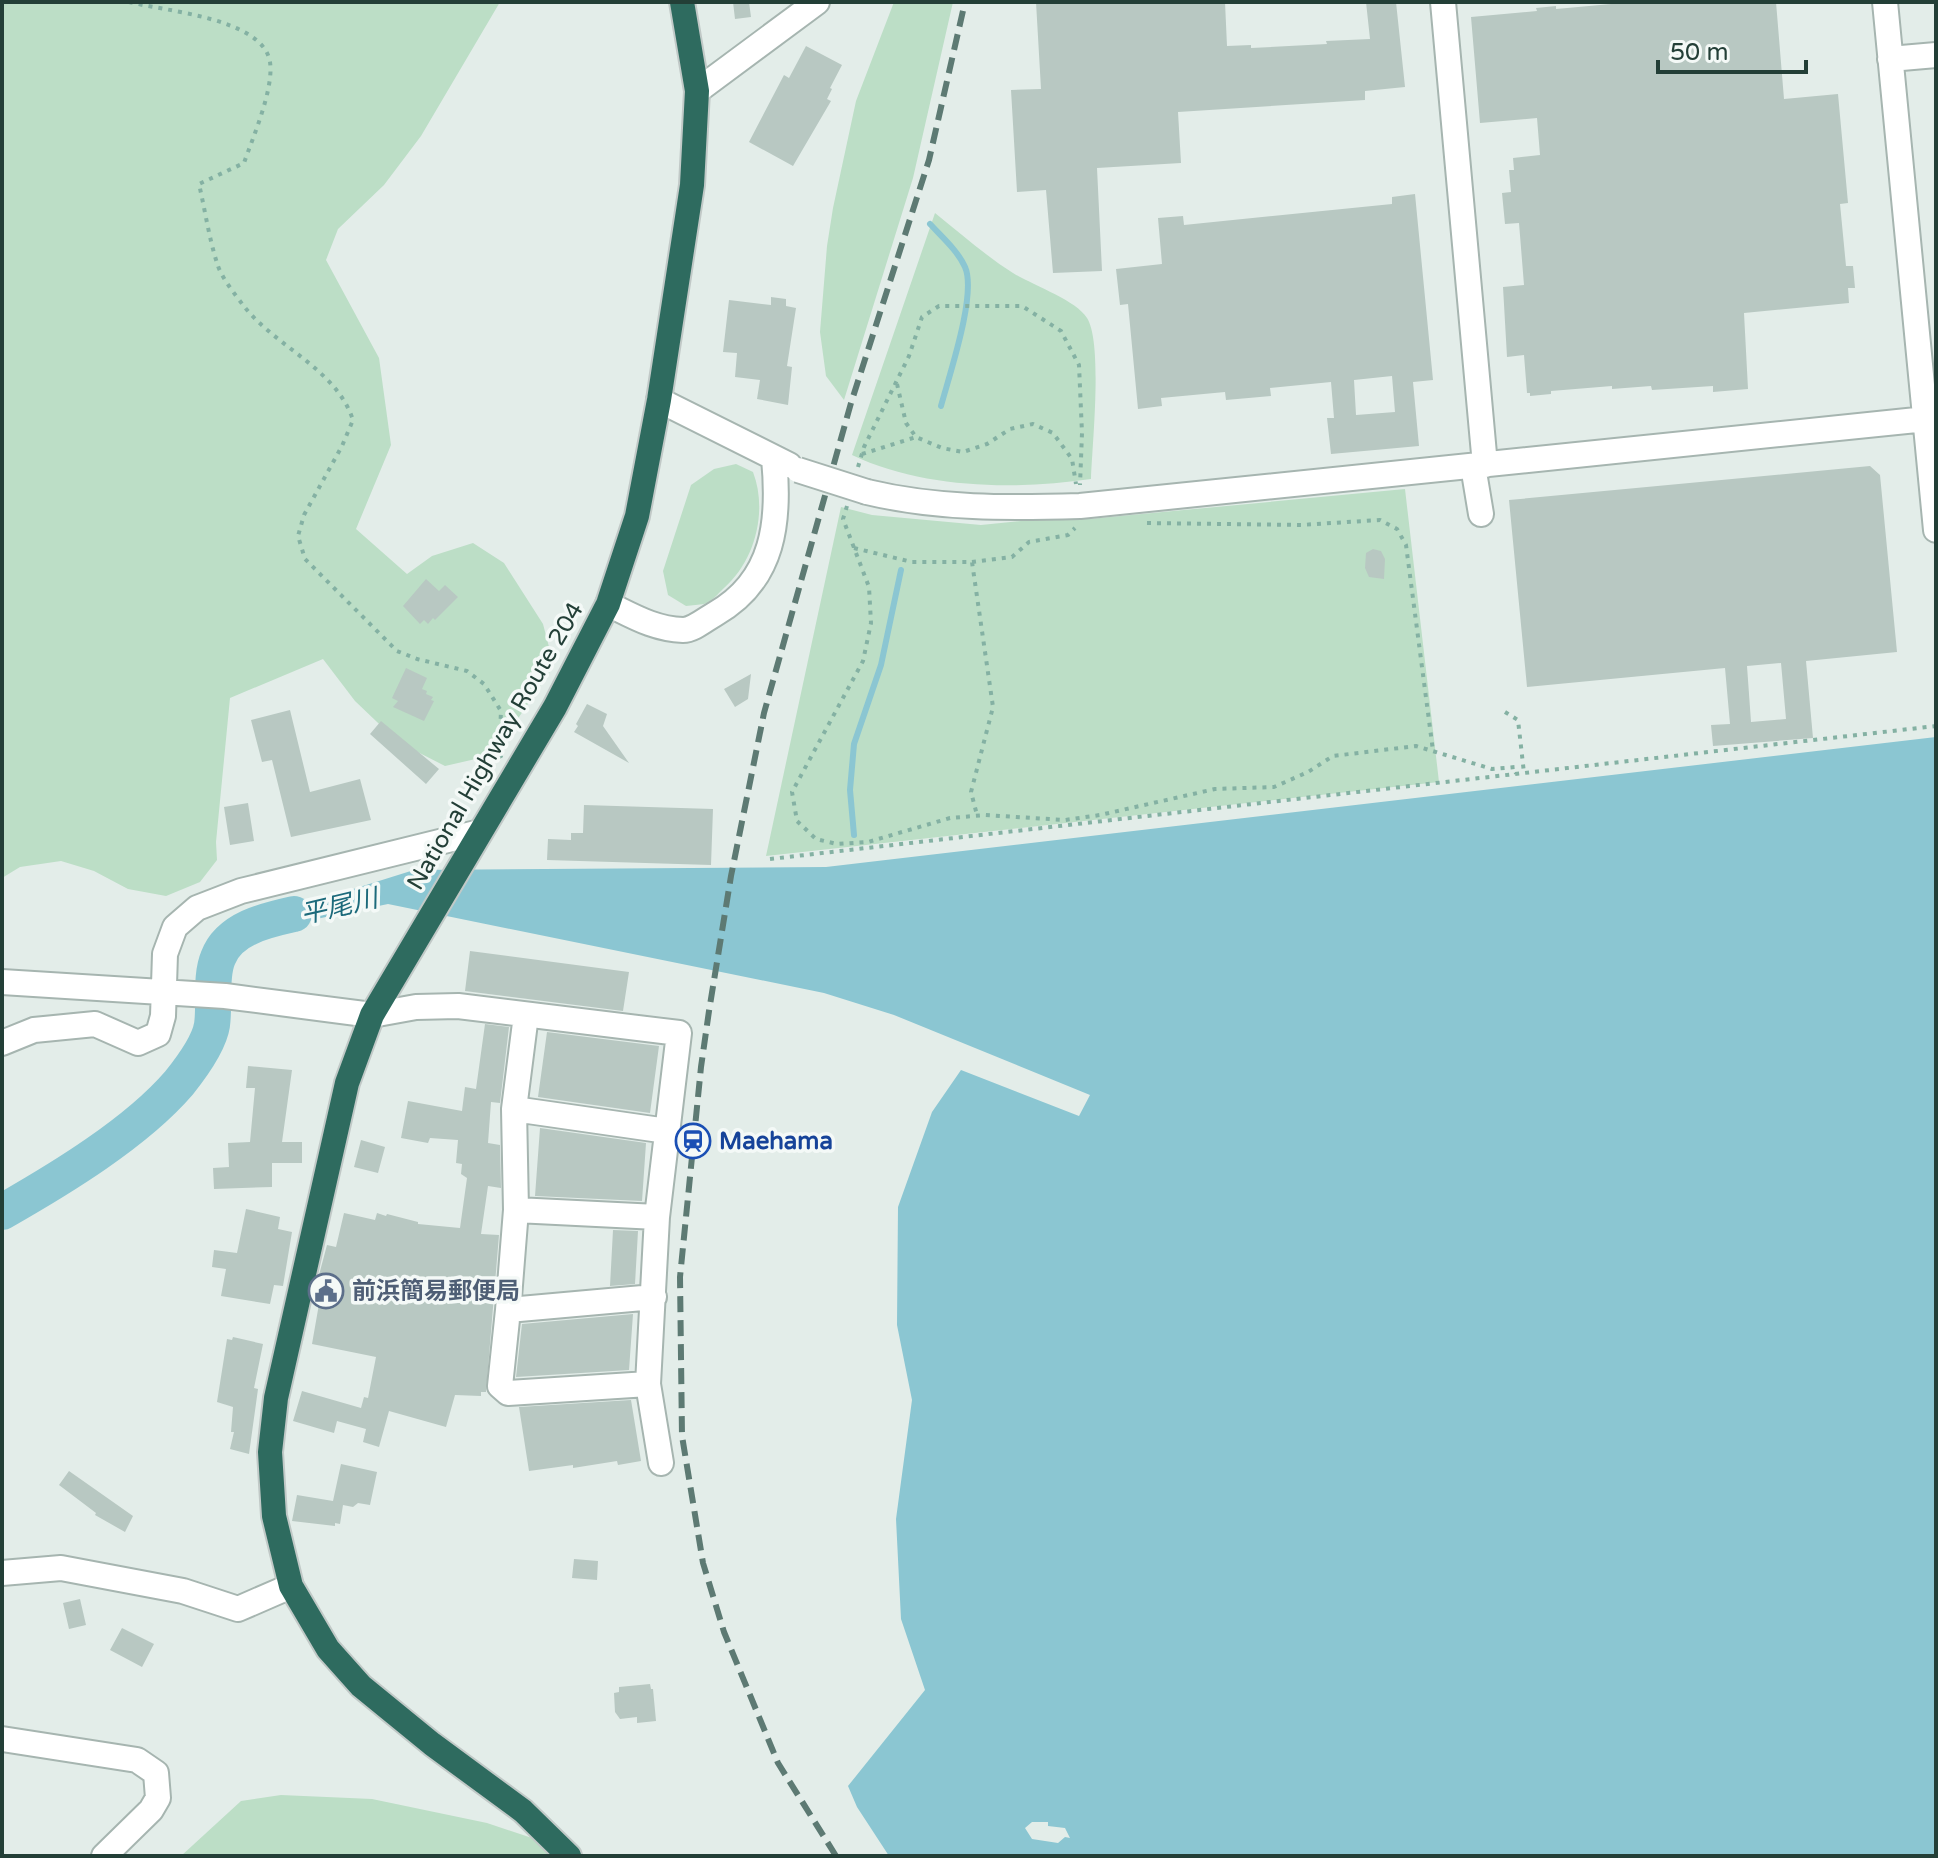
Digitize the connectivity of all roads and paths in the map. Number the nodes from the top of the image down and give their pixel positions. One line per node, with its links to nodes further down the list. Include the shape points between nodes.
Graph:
1 (129, 2): 29 (path, via 210,18 247,33 264,47 271,63 265,103 244,163 199,184 217,266 255,318 348,404 353,420 304,515 298,536 305,559 397,651 467,671 484,684 501,711 499,754)
2 (682, 2): 8 (highway, National Highway Route 204)
3 (817, 2): 8 (street)
4 (1443, 2): 15 (street)
5 (1885, 2): 7 (street)
6 (1936, 55): 7 (street)
7 (1890, 59): 11 (street)
8 (697, 91): 10 (highway, National Highway Route 204, via 692,185)
9 (897, 381): 12 (path, via 906,423); 13 (path); 17 (path, via 922,317 939,306 1022,306 1061,331 1079,365)
10 (659, 400): 14 (street); 23 (highway, National Highway Route 204, via 637,516)
11 (1931, 418): 15 (street); 20 (street)
12 (916, 437): 13 (path); 17 (path, via 963,452 1033,424 1053,433 1072,459)
13 (862, 454): 16 (path)
14 (774, 458): 16 (street, bridge); 23 (street, via 778,500 770,549 752,584 724,609 686,630 652,626)
15 (1479, 465): 17 (street); 18 (street)
16 (857, 488): 17 (street, via 908,502 981,508); 21 (path, via 843,519)
17 (1080, 506): 22 (path, via 1080,521 1068,535 1029,542 1012,557)
18 (1481, 514)
19 (1143, 522): 26 (path, via 1301,525 1380,520 1397,529 1406,545)
20 (1936, 530)
21 (854, 548): 22 (path, via 912,562); 32 (path, via 870,599 863,661 792,792 797,821 816,839)
22 (972, 562): 30 (path, via 993,707 971,792)
23 (608, 604): 29 (highway, National Highway Route 204)
24 (1505, 712): 27 (path, via 1518,720)
25 (1936, 726): 27 (path)
26 (1433, 751): 28 (path, via 1492,769 1515,767); 30 (path, via 1416,746 1333,756 1274,787 1215,789 1088,817)
27 (1524, 773): 28 (path)
28 (1516, 774): 32 (path)
29 (514, 779): 31 (highway, National Highway Route 204)
30 (977, 815): 32 (path)
31 (475, 841): 35 (street, via 241,891 197,908 175,927 165,954); 36 (highway, National Highway Route 204)
32 (852, 847): 33 (path)
33 (770, 859)
34 (2, 982): 35 (street)
35 (172, 992): 36 (street); 38 (street, via 158,1034 138,1043 95,1024 34,1030)
36 (372, 1015): 37 (street, via 458,1006); 48 (highway, National Highway Route 204, via 347,1083 276,1398 270,1452 274,1516)
37 (526, 1015): 39 (street); 40 (street, via 679,1033)
38 (2, 1043)
39 (514, 1109): 40 (street); 41 (street)
40 (667, 1131): 42 (street)
41 (516, 1210): 42 (street); 44 (street)
42 (657, 1217): 43 (street)
43 (654, 1297): 44 (street); 45 (street)
44 (508, 1310): 45 (street, via 500,1386 508,1393)
45 (648, 1384): 46 (street)
46 (661, 1463)
47 (2, 1573): 48 (street, via 61,1568 183,1591 238,1609)
48 (291, 1586): 51 (highway, National Highway Route 204, via 328,1649 361,1686 523,1811)
49 (2, 1739): 50 (street, via 137,1760 156,1773 158,1798 151,1810)
50 (104, 1856)
51 (569, 1856)

